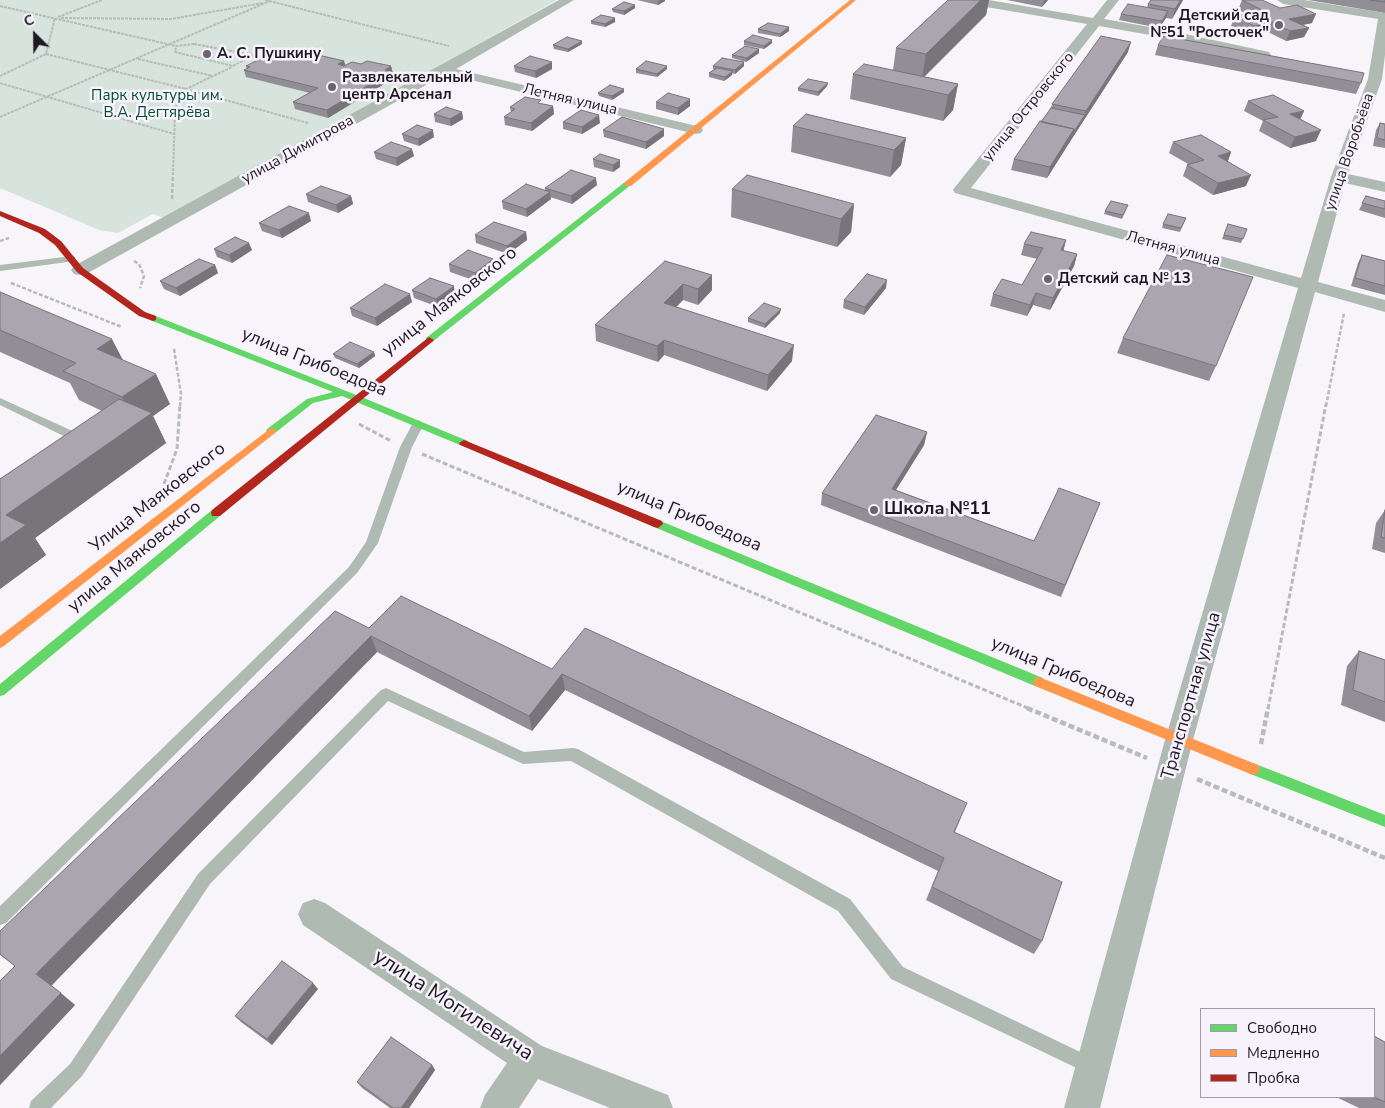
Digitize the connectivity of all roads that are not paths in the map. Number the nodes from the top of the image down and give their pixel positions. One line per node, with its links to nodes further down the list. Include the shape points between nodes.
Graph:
1 (568, 0): 9 (street, улица Димитрова)
2 (853, 0): 11 (street, улица Маяковского)
3 (968, 0): 7 (street)
4 (1113, 0): 7 (street, улица Островского)
5 (1283, 0): 6 (street)
6 (1384, 17): 10 (street, улица Воробьёва)
7 (1096, 24): 8 (street, via 1167,34); 14 (street, улица Островского)
8 (1280, 59)
9 (444, 70): 11 (street, Летняя улица); 16 (street, улица Димитрова, via 114,251)
10 (1375, 79): 12 (street, улица Воробьёва)
11 (696, 130): 21 (street, улица Маяковского)
12 (1338, 177): 13 (street); 18 (street, улица Воробьёва)
13 (1385, 187)
14 (961, 190): 18 (street, Летняя улица)
15 (0, 213): 16 (street, улица Грибоедова, via 42,231 58,243)
16 (76, 264): 17 (lane); 20 (street, улица Грибоедова, via 142,314)
17 (0, 268)
18 (1309, 286): 19 (street, Летняя улица); 27 (street, Транспортная улица)
19 (1385, 306)
20 (343, 393): 21 (street, улица Грибоедова); 25 (street, Улица Маяковского, via 310,401)
21 (356, 398): 23 (street, улица Грибоедова); 26 (street, улица Маяковского)
22 (0, 401): 24 (lane, via 92,445)
23 (418, 424): 27 (street, улица Грибоедова); 30 (lane, via 406,448 372,543 353,570)
24 (84, 450)
25 (0, 643)
26 (0, 691)
27 (1179, 740): 28 (street, улица Грибоедова); 32 (street, Транспортная улица)
28 (1385, 821)
29 (314, 914): 31 (street, улица Могилевича)
30 (0, 916)
31 (531, 1060): 34 (street); 35 (street, улица Могилевича)
32 (1092, 1067): 33 (lane, via 897,973 844,904 573,754 523,758 386,694 204,879 76,1070); 36 (street, Транспортная улица)
33 (38, 1108)
34 (498, 1108)
35 (655, 1108)
36 (1082, 1108)

